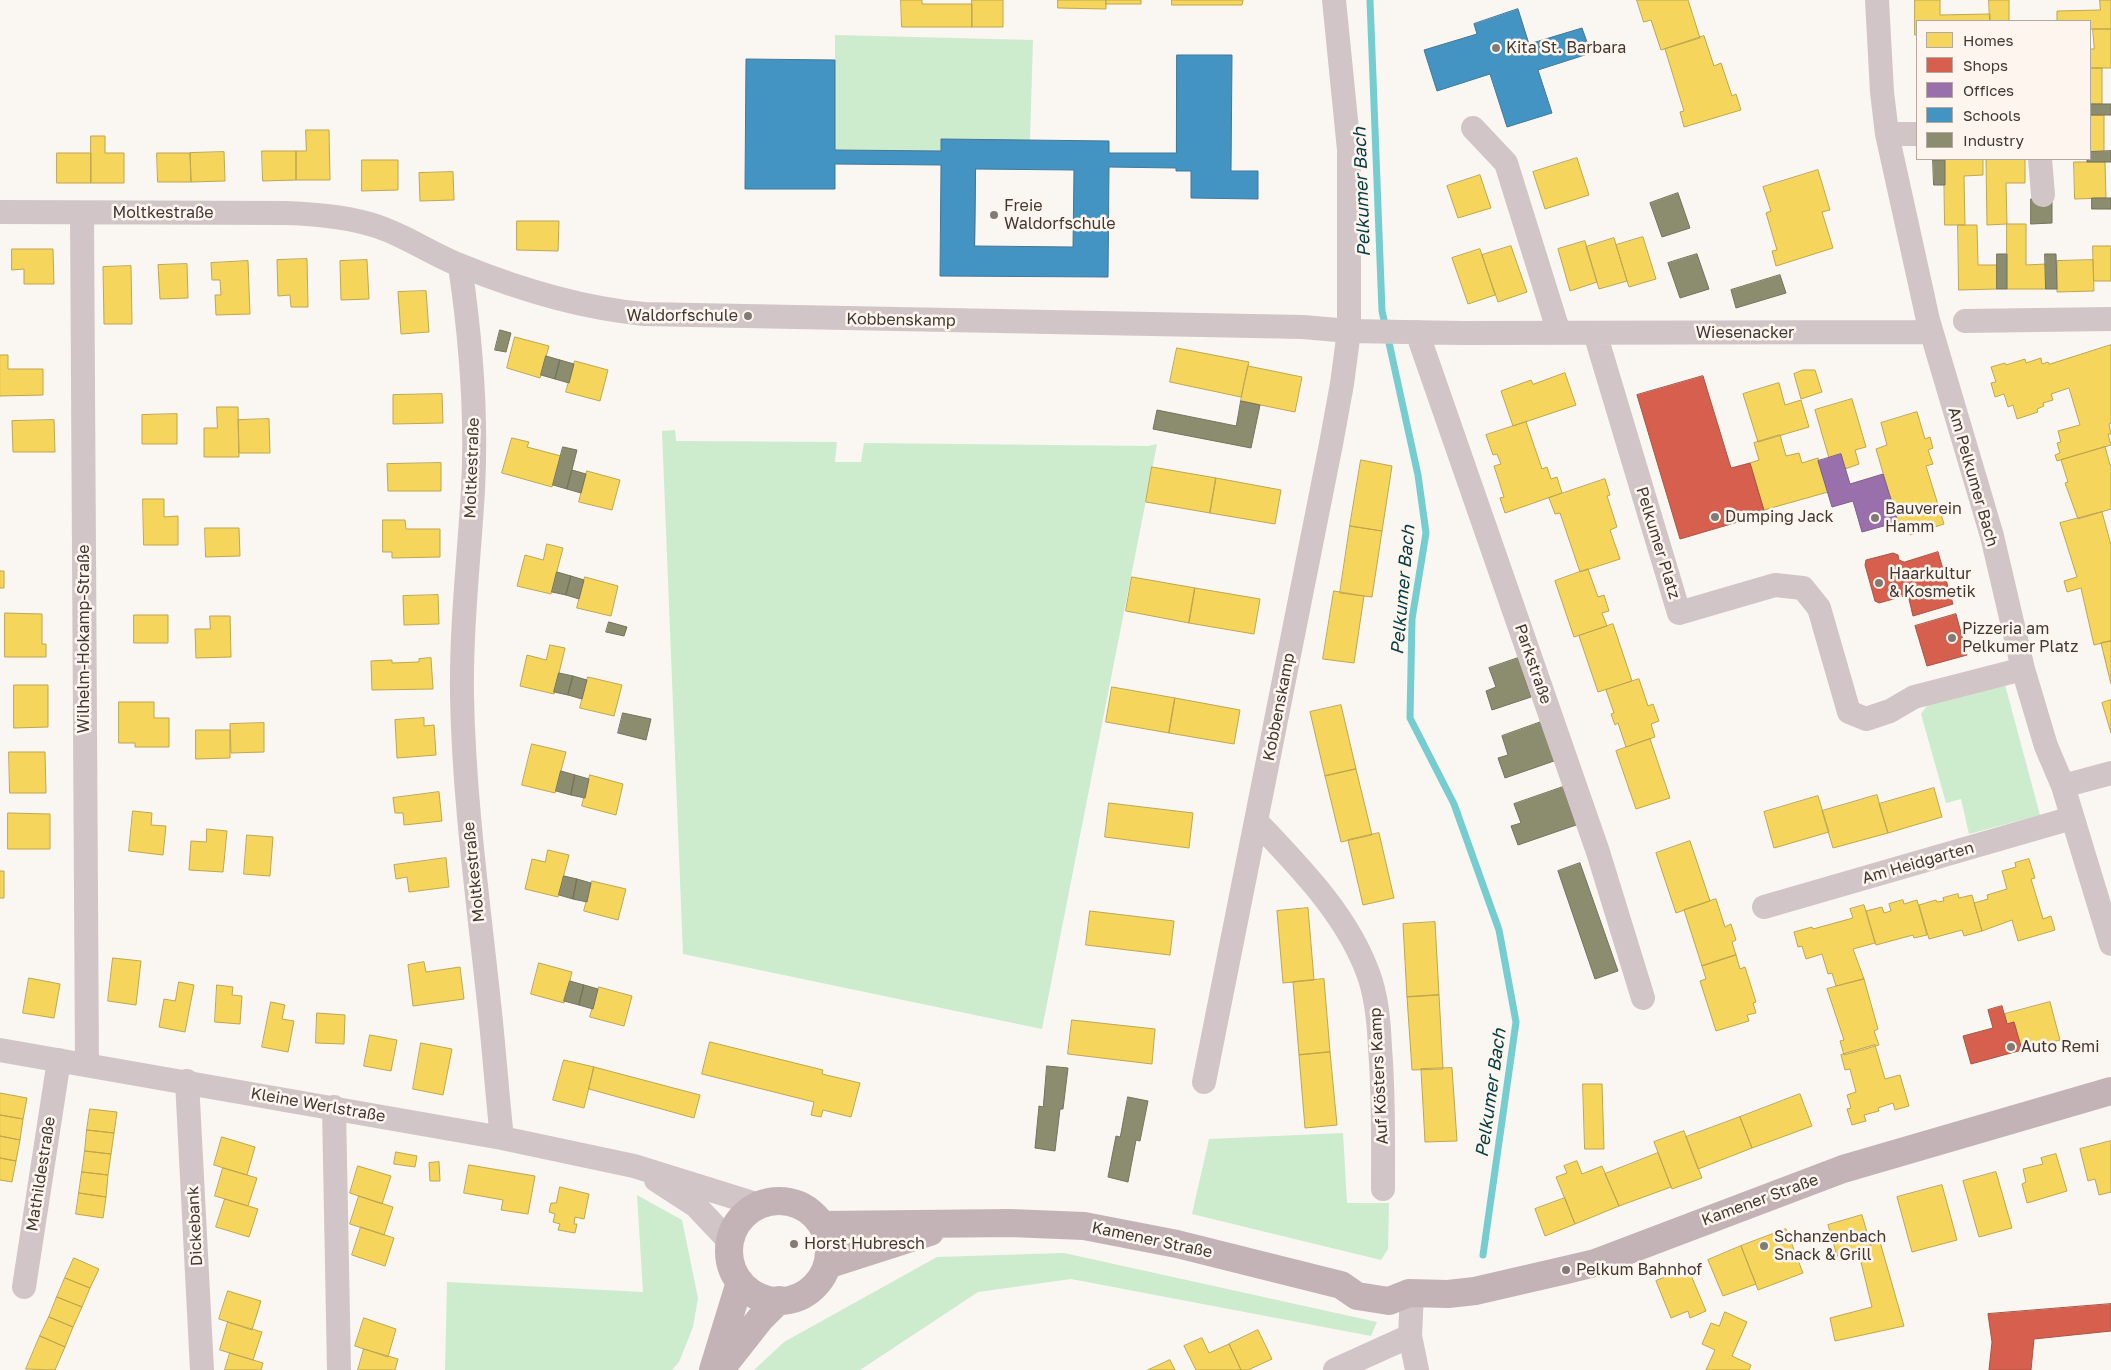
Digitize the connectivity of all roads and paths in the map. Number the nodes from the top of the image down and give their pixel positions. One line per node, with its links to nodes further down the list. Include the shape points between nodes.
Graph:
1 (1334, 0): 13 (street, Kobbenskamp, via 1349,150)
2 (1877, 0): 4 (street, Am Pelkumer Bach)
3 (1473, 128): 16 (street, via 1506,163)
4 (1887, 134): 5 (street); 15 (street, Am Pelkumer Bach)
5 (1916, 134)
6 (2040, 160): 7 (street)
7 (2042, 195)
8 (0, 212): 9 (street, Moltkestraße)
9 (82, 213): 10 (street, Moltkestraße, via 286,213 332,217 380,227); 28 (street, Wilhelm-Hokamp-Straße)
10 (460, 266): 13 (street, Kobbenskamp, via 575,303 644,314 1284,326); 33 (street, Moltkestraße, via 473,377 474,430 464,629 463,740)
11 (2111, 319): 12 (street)
12 (1966, 321)
13 (1348, 331): 14 (street, Wiesenacker); 22 (street, Kobbenskamp, via 1334,427)
14 (1410, 332): 16 (street, Wiesenacker); 25 (street, Parkstraße, via 1598,852)
15 (1931, 332): 17 (street, Wiesenacker); 18 (street, Am Pelkumer Bach, via 1992,536)
16 (1559, 333): 17 (street, Wiesenacker)
17 (1595, 333): 18 (street, Pelkumer Platz, via 1679,613 1775,585 1803,588 1819,608 1849,712 1866,718 1890,711 1914,697)
18 (2023, 668): 20 (street, Am Pelkumer Bach, via 2046,746)
19 (2111, 773): 20 (street)
20 (2063, 786): 21 (street, Am Pelkumer Bach)
21 (2072, 818): 23 (street, Am Heidgarten); 24 (street, Am Pelkumer Bach)
22 (1256, 821): 30 (street, Kobbenskamp); 35 (street, Auf Kösters Kamp, via 1331,905 1368,974 1378,1018 1382,1063)
23 (1764, 907)
24 (2111, 944)
25 (1643, 998)
26 (0, 1050): 27 (street, Kleine Werlstraße)
27 (59, 1060): 28 (street, Kleine Werlstraße); 42 (street, Mathildestraße)
28 (86, 1066): 29 (street, Kleine Werlstraße)
29 (187, 1081): 32 (street, Kleine Werlstraße); 46 (street, Dickebank)
30 (1204, 1082)
31 (2111, 1091): 43 (main road, Kamener Straße, via 1844,1169 1595,1263 1475,1291)
32 (334, 1108): 33 (street, Kleine Werlstraße); 47 (street)
33 (502, 1138): 34 (street, Kleine Werlstraße)
34 (634, 1166): 36 (street, Kleine Werlstraße); 39 (street, Kleine Werlstraße, via 696,1206)
35 (1384, 1189)
36 (759, 1205): 38 (main road, via 789,1202 808,1210); 39 (main road, via 740,1220)
37 (960, 1223): 38 (main road, Kamener Straße); 40 (main road, Kamener Straße); 43 (main road, Kamener Straße, via 1084,1226 1177,1244 1341,1284 1359,1279 1391,1283)
38 (822, 1225): 40 (main road, via 828,1244)
39 (730, 1242): 41 (main road, via 732,1267)
40 (827, 1265): 44 (main road, via 809,1291)
41 (740, 1282): 44 (main road, via 762,1297); 48 (main road)
42 (24, 1287)
43 (1410, 1293): 45 (street)
44 (779, 1300): 49 (main road)
45 (1410, 1336): 50 (street); 51 (street)
46 (202, 1370)
47 (339, 1370)
48 (712, 1370)
49 (720, 1370)
50 (1335, 1370)
51 (1418, 1370)

